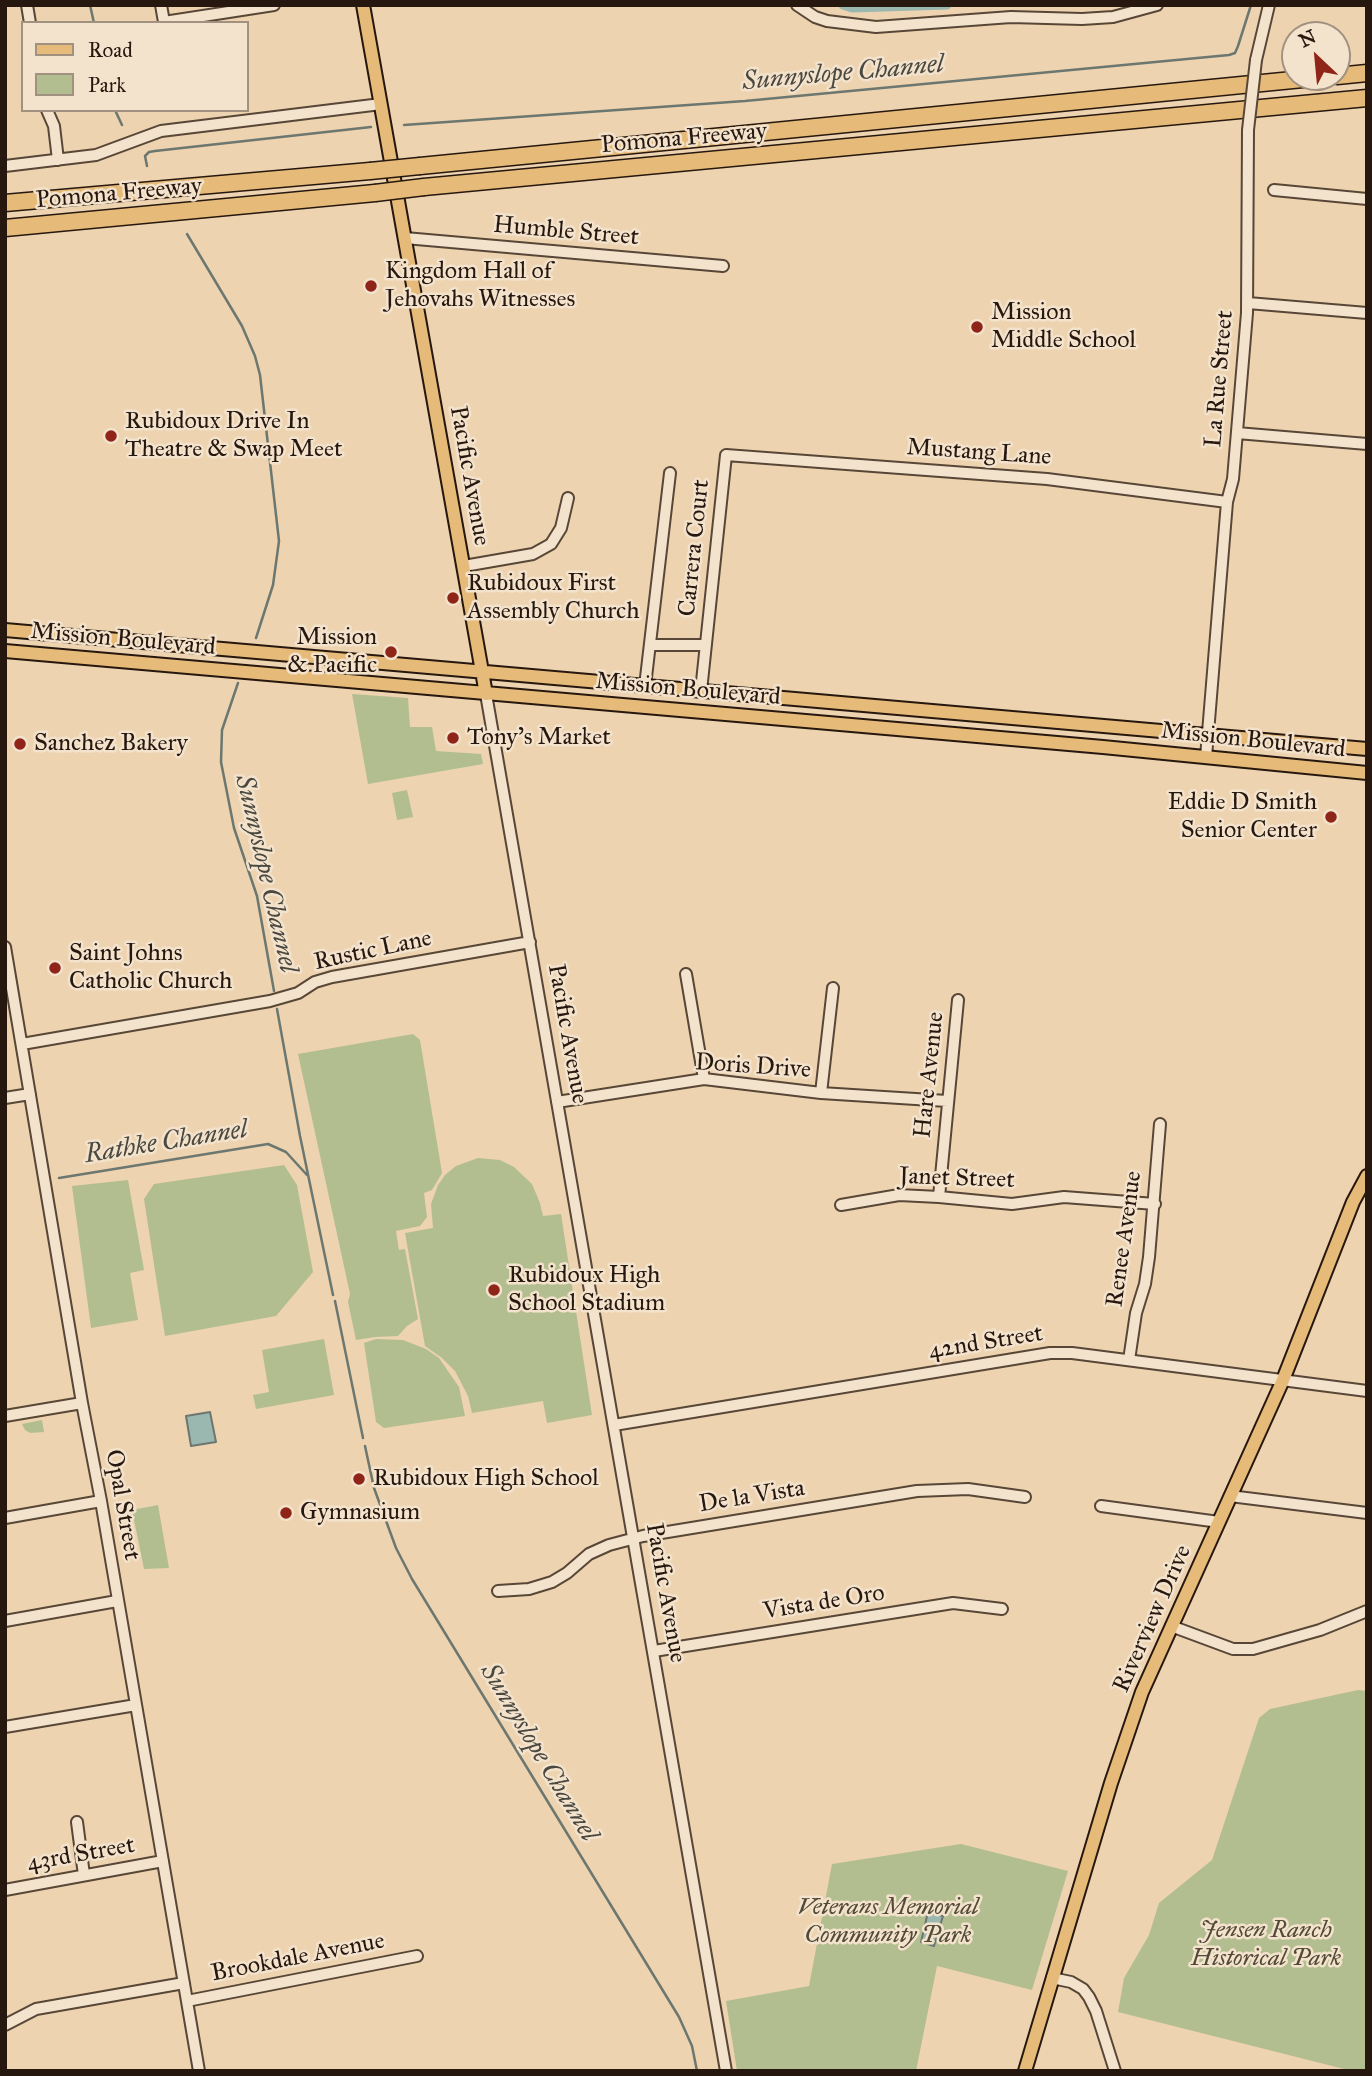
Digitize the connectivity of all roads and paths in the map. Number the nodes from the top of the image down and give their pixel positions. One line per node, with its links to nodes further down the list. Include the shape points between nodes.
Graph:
1 (274, 5): 6 (street)
2 (363, 5): 9 (main road, Pacific Avenue)
3 (796, 5): 4 (street, via 827,21 876,27 1011,17 1103,18)
4 (1157, 5)
5 (1269, 5): 19 (street, La Rue Street, bridge, via 1256,60 1248,130)
6 (170, 21)
7 (1281, 81): 15 (highway, Pomona Freeway, bridge)
8 (1367, 98): 16 (highway, Pomona Freeway, bridge)
9 (381, 104): 11 (street, via 160,131 96,155); 17 (main road, Pacific Avenue)
10 (48, 112): 11 (street)
11 (58, 160): 12 (street)
12 (5, 166)
13 (1274, 190): 14 (street)
14 (1367, 199)
15 (5, 203)
16 (5, 228)
17 (405, 238): 18 (street, Humble Street); 27 (main road, Pacific Avenue)
18 (723, 266)
19 (1248, 303): 20 (street); 21 (street, La Rue Street)
20 (1367, 313)
21 (1237, 433): 22 (street); 26 (street, La Rue Street)
22 (1367, 444)
23 (726, 455): 26 (street, Mustang Lane, via 1047,479); 30 (street, Carrera Court)
24 (670, 473): 29 (street, Carrera Court)
25 (568, 498): 27 (street, via 561,528 551,544 533,554)
26 (1227, 502): 36 (street, La Rue Street)
27 (464, 566): 32 (main road, Pacific Avenue)
28 (5, 630): 32 (main road, Mission Boulevard)
29 (652, 645): 30 (street, Carrera Court); 33 (street, Carrera Court)
30 (706, 645): 34 (street, Carrera Court)
31 (5, 651): 35 (main road, Mission Boulevard)
32 (483, 672): 33 (main road, Mission Boulevard); 35 (main road, Pacific Avenue)
33 (645, 687): 34 (main road, Mission Boulevard)
34 (701, 691): 36 (main road, Mission Boulevard)
35 (486, 694): 38 (main road, Mission Boulevard); 40 (street, Pacific Avenue)
36 (1209, 736): 37 (main road, Mission Boulevard); 38 (street, La Rue Street)
37 (1367, 750)
38 (1206, 757): 39 (main road, Mission Boulevard)
39 (1367, 773)
40 (530, 942): 46 (street, Rustic Lane, via 332,977 283,998); 52 (street, Pacific Avenue)
41 (5, 947): 44 (street, Opal Street)
42 (686, 974): 47 (street)
43 (833, 988): 48 (street)
44 (9, 993): 46 (street, Opal Street)
45 (958, 1000): 51 (street, Hare Avenue)
46 (22, 1044): 49 (street, Opal Street)
47 (704, 1079): 48 (street, Doris Drive); 52 (street, Doris Drive)
48 (821, 1093): 51 (street, Doris Drive)
49 (30, 1094): 50 (street); 61 (street, Opal Street)
50 (5, 1098)
51 (947, 1101): 55 (street, Hare Avenue)
52 (557, 1102): 63 (street, Pacific Avenue)
53 (1160, 1124): 56 (street, Renee Avenue)
54 (1367, 1176): 59 (main road, Riverview Drive)
55 (939, 1197): 56 (street, Janet Street, via 1012,1204 1065,1197); 57 (street, Janet Street, via 899,1195)
56 (1154, 1204): 58 (street, Renee Avenue, via 1145,1284)
57 (841, 1205)
58 (1129, 1360): 59 (street, 42nd Street); 63 (street, 42nd Street, via 1050,1353)
59 (1283, 1380): 60 (street, 42nd Street); 64 (main road, Riverview Drive)
60 (1367, 1391)
61 (82, 1403): 62 (street); 66 (street, Opal Street)
62 (5, 1416)
63 (614, 1425): 71 (street, Pacific Avenue)
64 (1230, 1496): 68 (street); 70 (main road, Riverview Drive)
65 (1025, 1497): 71 (street, De la Vista, via 968,1489 916,1492)
66 (101, 1501): 69 (street); 73 (street, Opal Street)
67 (1101, 1506): 70 (street)
68 (1367, 1513)
69 (5, 1518)
70 (1219, 1522): 77 (main road, Riverview Drive)
71 (634, 1539): 72 (street, De la Vista, via 589,1554 552,1582); 78 (street, Pacific Avenue)
72 (498, 1591)
73 (117, 1601): 76 (street); 79 (street, Opal Street)
74 (1002, 1609): 78 (street, Vista de Oro, via 953,1603)
75 (1367, 1611): 77 (street, via 1253,1649 1233,1650)
76 (5, 1621)
77 (1171, 1626): 86 (main road, Riverview Drive, via 1118,1760)
78 (654, 1651): 91 (street, Pacific Avenue)
79 (136, 1705): 80 (street); 82 (street, Opal Street)
80 (5, 1727)
81 (77, 1822): 83 (street)
82 (163, 1861): 83 (street, 43rd Street); 87 (street, Opal Street)
83 (84, 1875): 84 (street, 43rd Street)
84 (5, 1890)
85 (417, 1956): 88 (street, Brookdale Avenue)
86 (1052, 1978): 92 (main road, Riverview Drive); 93 (street, via 1071,1982 1089,1997)
87 (184, 1983): 88 (street, Opal Street); 89 (street, Brookdale Avenue, via 36,2009)
88 (187, 2001): 90 (street, Opal Street)
89 (5, 2025)
90 (200, 2071)
91 (726, 2071)
92 (1025, 2071)
93 (1115, 2071)

